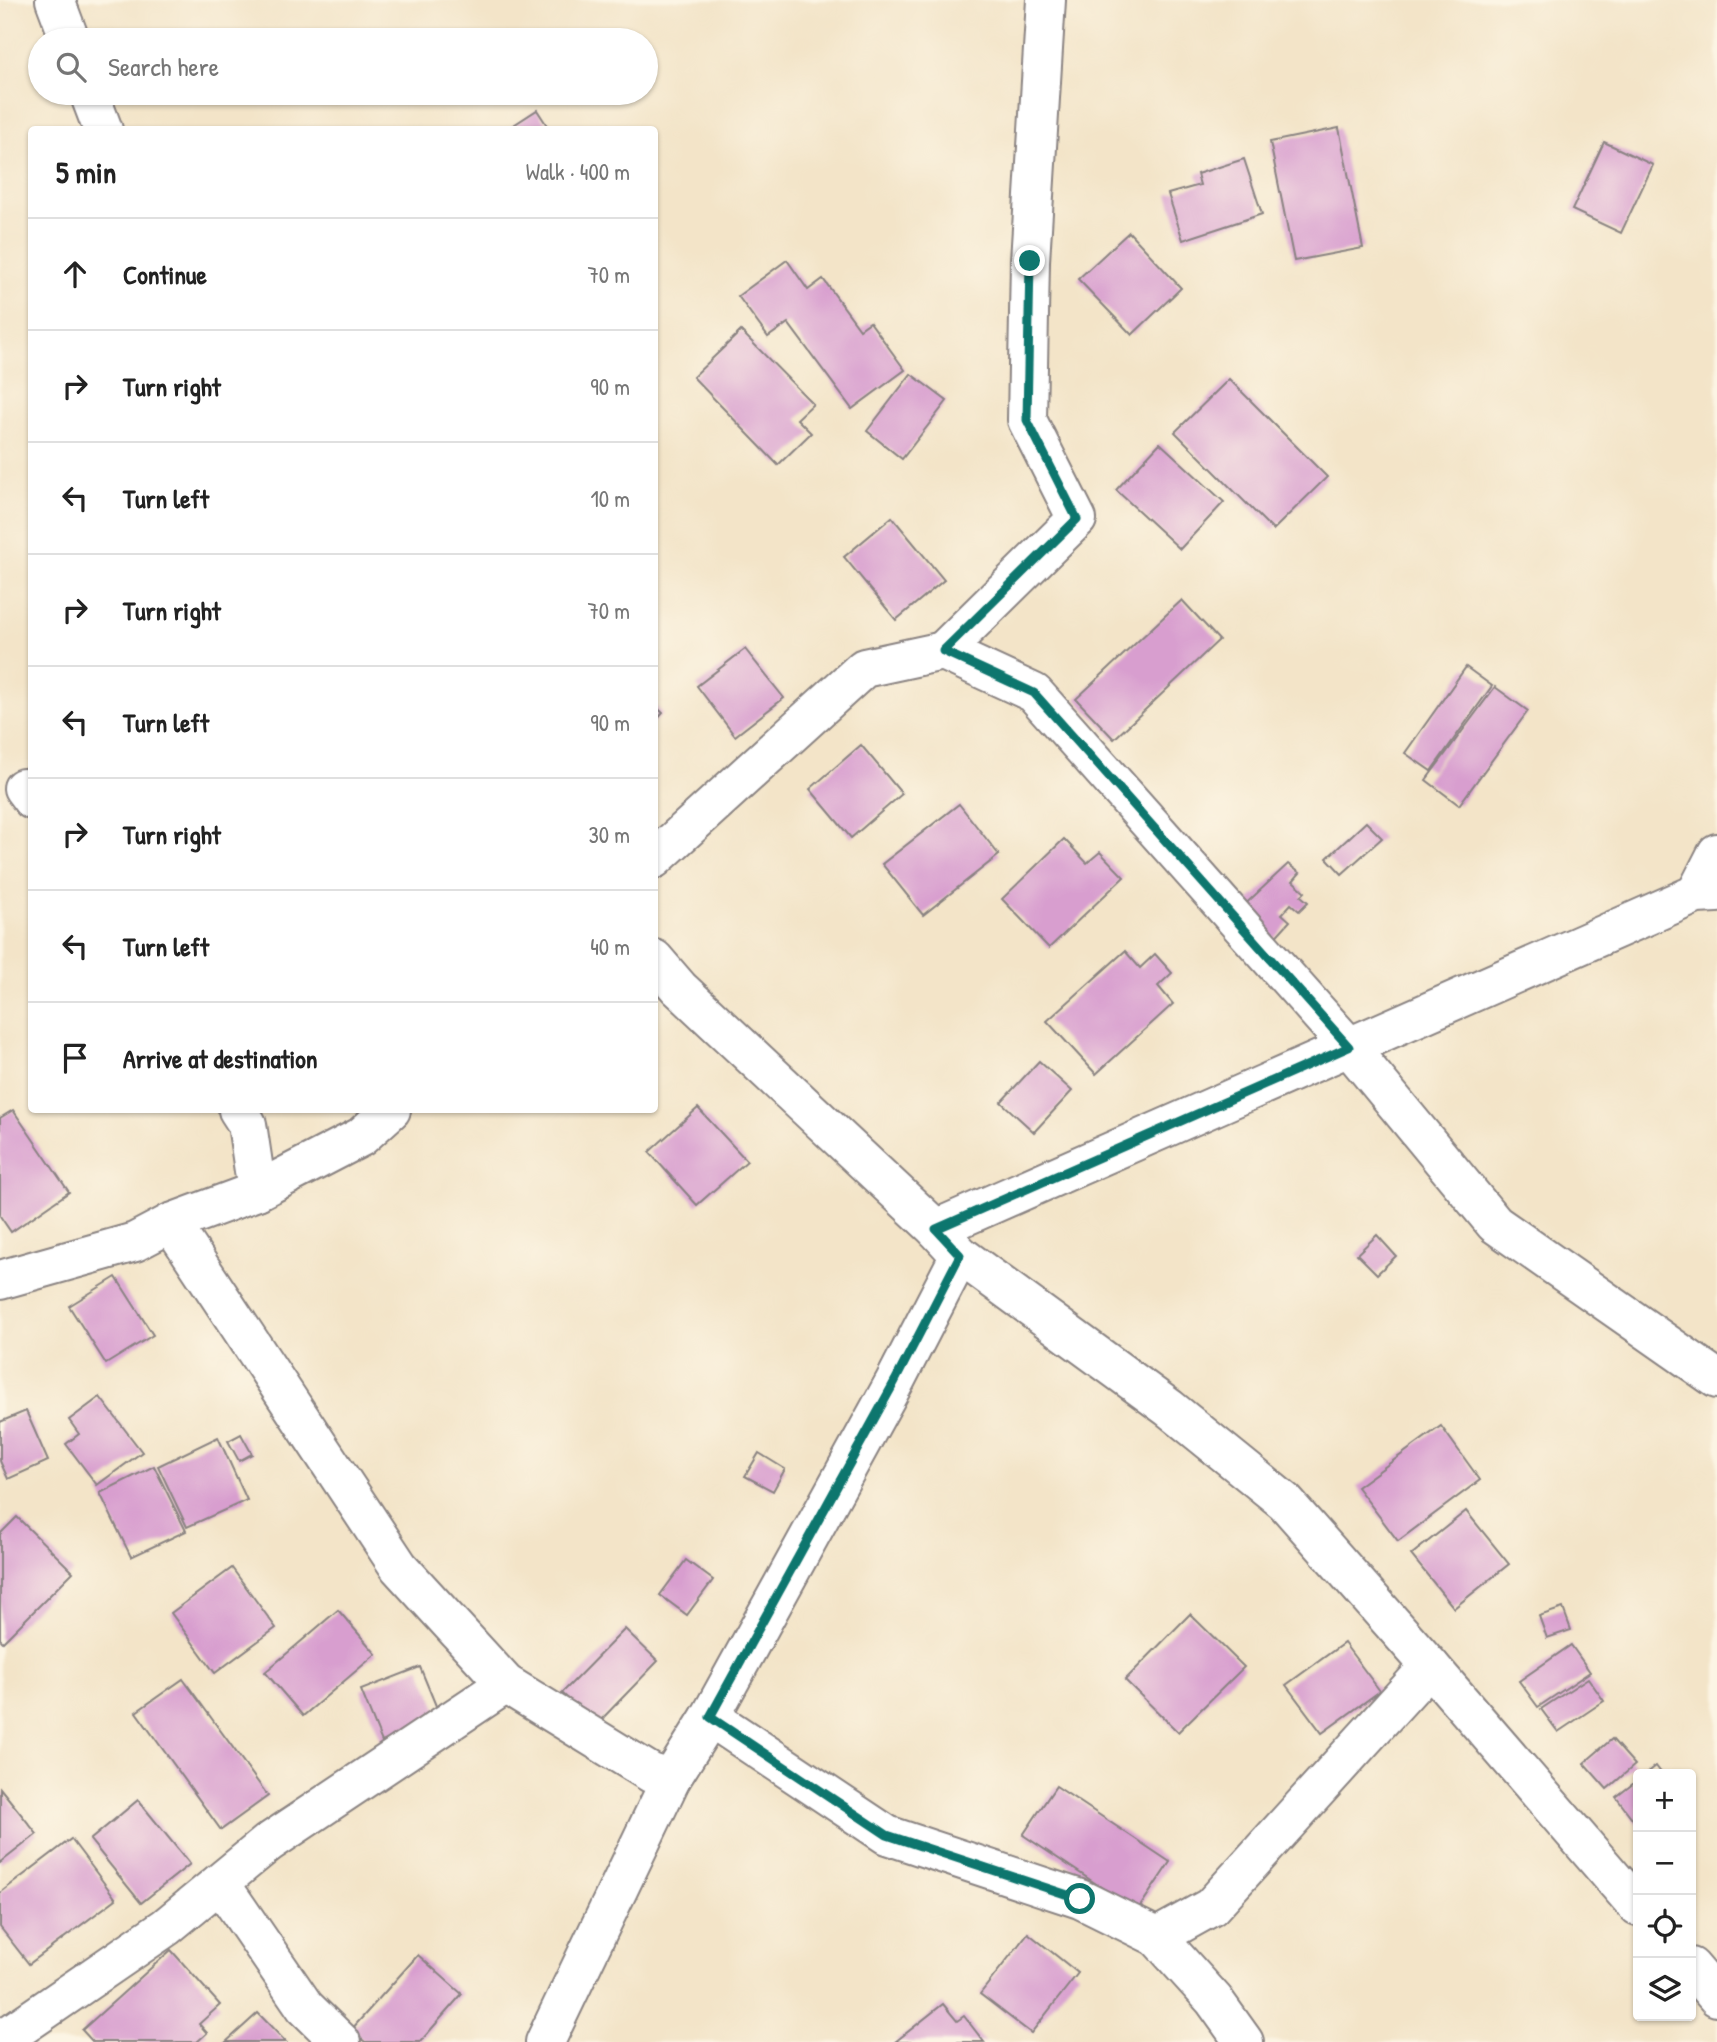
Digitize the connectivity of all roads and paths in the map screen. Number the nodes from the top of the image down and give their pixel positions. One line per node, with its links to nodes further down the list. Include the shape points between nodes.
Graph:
1 (55, 0): 3 (street)
2 (1046, 0): 6 (street, via 1030,261 1027,420 1077,519)
3 (66, 28)
4 (94, 105): 5 (street)
5 (101, 126)
6 (943, 651): 8 (street, via 864,668); 11 (street, via 1034,693)
7 (1717, 853): 9 (street)
8 (658, 855)
9 (1706, 894): 11 (street)
10 (658, 964): 16 (street)
11 (1349, 1047): 16 (street); 18 (street, via 1495,1224)
12 (240, 1113): 14 (street, via 247,1124)
13 (388, 1113): 14 (street, via 361,1137)
14 (257, 1191): 15 (street)
15 (171, 1223): 17 (street, via 135,1242); 20 (street, via 398,1567)
16 (948, 1242): 19 (street, via 1169,1408 1285,1502); 21 (street, via 895,1381)
17 (0, 1280)
18 (1717, 1379)
19 (1430, 1666): 24 (street); 25 (street, via 1211,1907)
20 (506, 1684): 22 (street, via 651,1773); 23 (street, via 268,1843)
21 (710, 1717): 22 (street); 25 (street, via 887,1835 1080,1899)
22 (671, 1779): 30 (street)
23 (220, 1883): 28 (street, via 166,1927); 29 (street, via 305,2007)
24 (1633, 1901)
25 (1157, 1937): 31 (street, via 1214,2000)
26 (1696, 1973): 27 (street)
27 (1717, 1997)
28 (0, 2040)
29 (341, 2042)
30 (545, 2042)
31 (1244, 2042)

